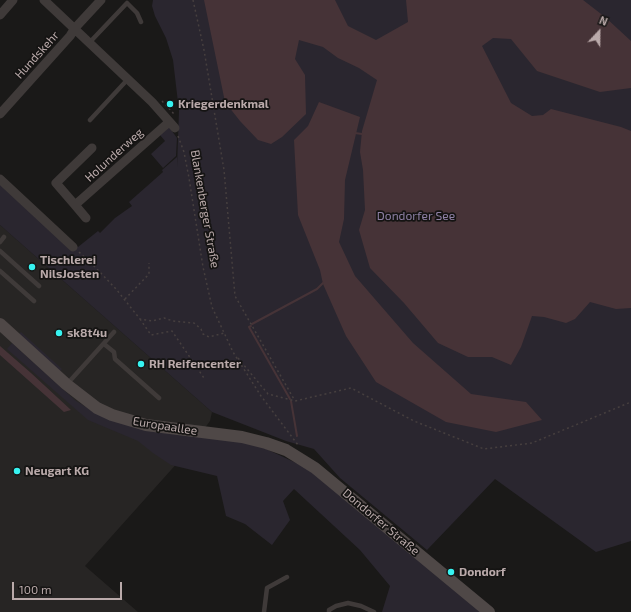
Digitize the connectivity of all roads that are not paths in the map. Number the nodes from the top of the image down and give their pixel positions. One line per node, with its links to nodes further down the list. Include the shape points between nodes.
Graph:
1 (13, 0): 4 (street)
2 (44, 0): 6 (street)
3 (101, 0): 6 (street, Hundskehr)
4 (1, 13)
5 (141, 22): 7 (lane, via 137,12 127,3)
6 (75, 28): 7 (street); 9 (street, Hundskehr)
7 (90, 42): 8 (street)
8 (128, 79): 10 (lane); 13 (street, Holunderweg, via 172,125)
9 (1, 111)
10 (90, 120)
11 (92, 148): 13 (street, Holunderweg, via 56,183)
12 (0, 179): 17 (street)
13 (75, 205): 14 (street, Holunderweg)
14 (86, 218)
15 (4, 237): 16 (lane)
16 (0, 242)
17 (73, 247)
18 (0, 251): 20 (lane)
19 (0, 272): 21 (lane)
20 (39, 286)
21 (34, 300)
22 (0, 324): 25 (main road, Europaallee)
23 (114, 332): 24 (lane)
24 (104, 344): 25 (lane); 26 (lane, via 114,352 115,359)
25 (66, 384): 27 (main road, Europaallee, via 97,408 129,421 164,428 242,437)
26 (160, 398)
27 (266, 443): 32 (main road, Dondorfer Straße, via 286,450 316,468)
28 (287, 577): 29 (lane, via 267,588)
29 (264, 612)
30 (329, 612): 31 (lane, via 336,606 348,603)
31 (374, 612)
32 (489, 612)

